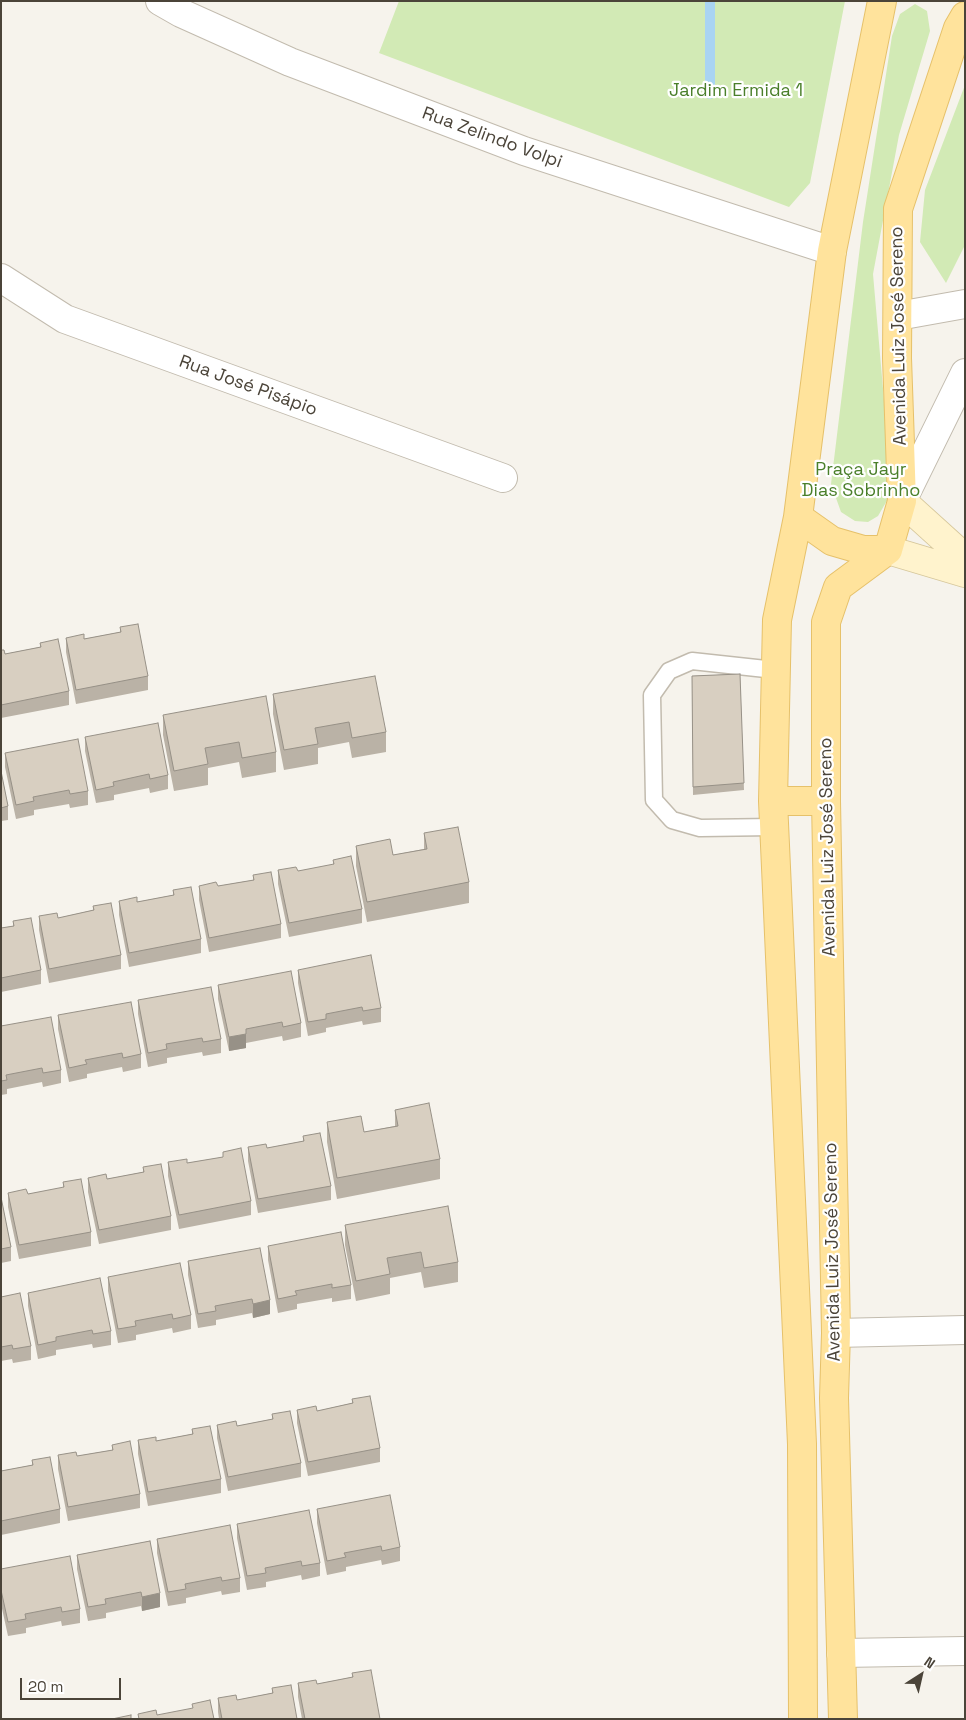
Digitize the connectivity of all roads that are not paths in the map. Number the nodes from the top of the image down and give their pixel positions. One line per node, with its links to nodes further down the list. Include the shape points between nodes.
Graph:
1 (160, 1): 5 (street, Rua Zelindo Volpi, via 290,62 524,151)
2 (882, 1): 5 (main road, Avenida Luiz José Sereno)
3 (947, 1): 4 (main road)
4 (961, 22): 8 (main road, Avenida Luiz José Sereno, via 898,209)
5 (832, 251): 12 (main road, Avenida Luiz José Sereno)
6 (1, 278): 10 (street, Rua José Pisápio, via 65,319)
7 (965, 304): 8 (street)
8 (898, 316): 11 (main road, Avenida Luiz José Sereno)
9 (965, 373): 11 (street)
10 (503, 478)
11 (902, 501): 13 (main road, Avenida Luiz José Sereno); 14 (main road)
12 (798, 517): 13 (main road, via 832,541 863,550); 16 (main road, Avenida Luiz José Sereno, via 777,620)
13 (888, 550): 15 (main road); 17 (main road, Avenida Luiz José Sereno, via 838,587 826,622)
14 (965, 558)
15 (965, 573)
16 (775, 670): 18 (main road, Avenida Luiz José Sereno); 18 (lane, via 692,661 669,670 652,695 654,800 672,820 700,828)
17 (826, 800): 18 (main road); 20 (main road, Avenida Luiz José Sereno)
18 (774, 814): 23 (main road, Avenida Luiz José Sereno, via 802,1444)
19 (965, 1330): 20 (street)
20 (836, 1333): 22 (main road, Avenida Luiz José Sereno, via 834,1398)
21 (965, 1651): 22 (street)
22 (842, 1653): 24 (main road, Avenida Luiz José Sereno)
23 (803, 1719)
24 (843, 1719)

